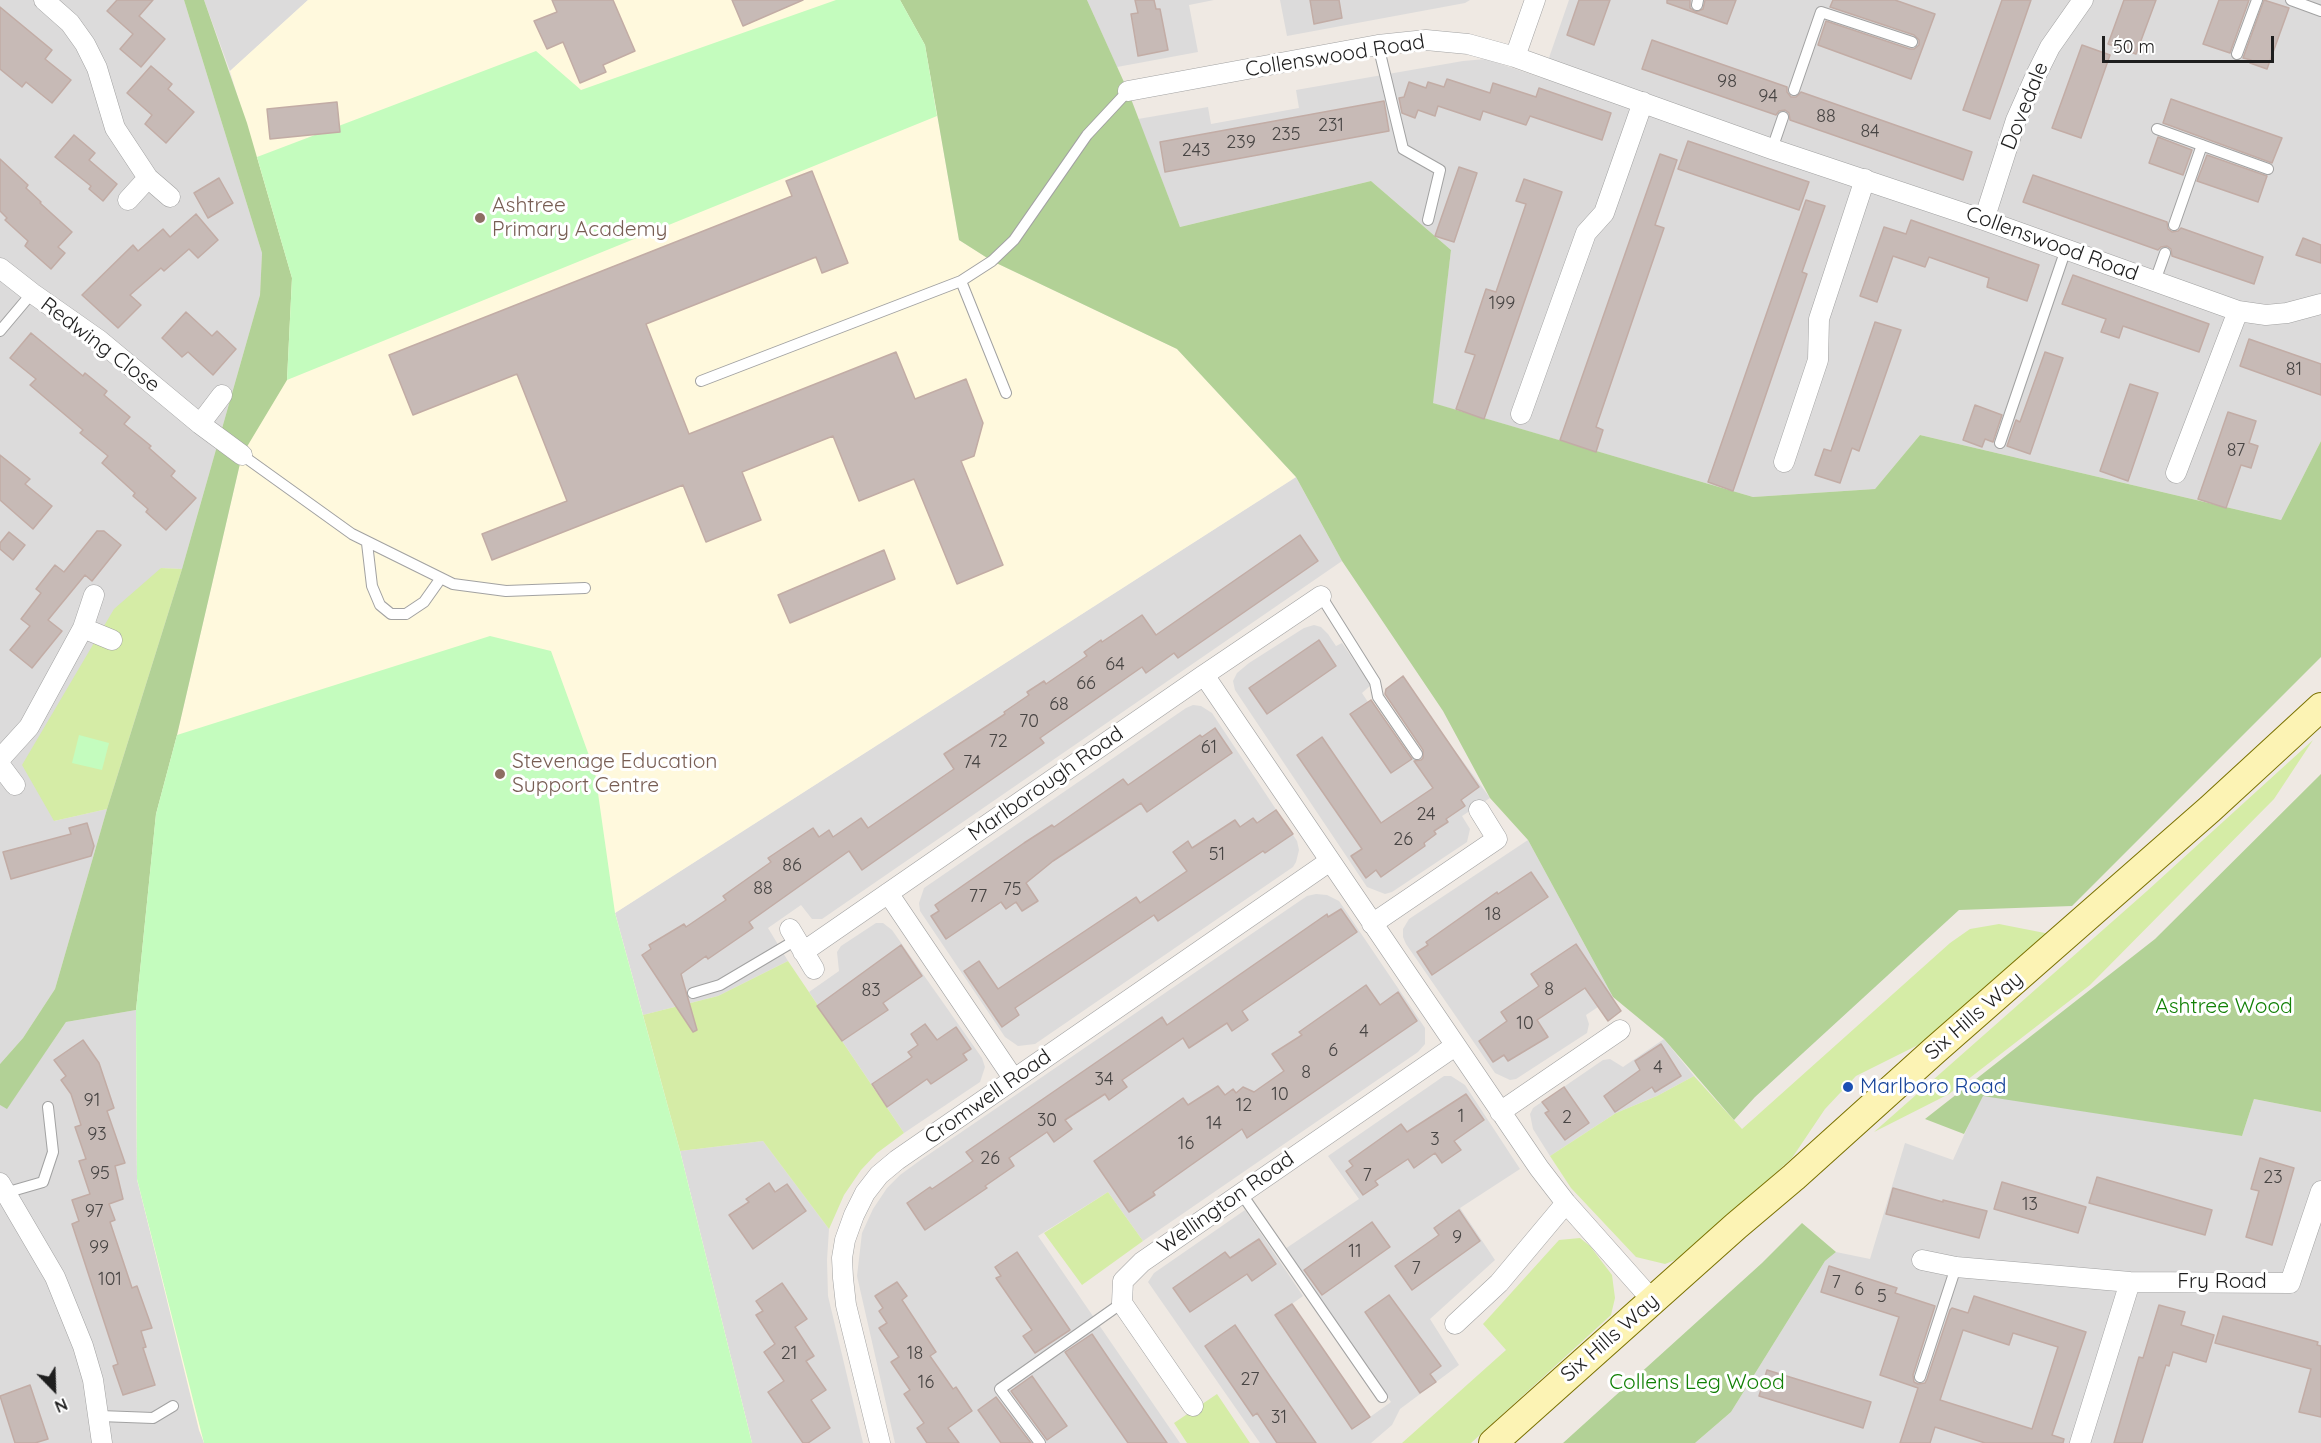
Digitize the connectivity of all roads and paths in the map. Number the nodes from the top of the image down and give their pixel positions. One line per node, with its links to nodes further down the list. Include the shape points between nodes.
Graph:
1 (44, 0): 19 (street, via 70,23 85,44 97,68 115,128)
2 (1535, 0): 10 (street)
3 (2083, 0): 24 (street, Dovedale, via 2050,47 2036,75 2016,120)
4 (2257, 0): 9 (lane)
5 (2291, 0): 6 (lane)
6 (2321, 11)
7 (1912, 42): 11 (lane, via 1821,12)
8 (1378, 45): 10 (street, Collenswood Road, via 1442,41); 12 (street, Collenswood Road); 23 (lane, via 1403,149 1440,170)
9 (2237, 54)
10 (1515, 57): 13 (street, Collenswood Road)
11 (1794, 90)
12 (1128, 92): 29 (lane, via 1087,135 1014,240 992,261)
13 (1643, 102): 17 (street, Collenswood Road); 38 (street, via 1604,213 1586,233)
14 (1783, 117): 17 (lane)
15 (2157, 129): 16 (lane)
16 (2202, 145): 18 (lane); 25 (lane)
17 (1772, 149): 20 (street, Collenswood Road)
18 (2268, 169)
19 (148, 178): 21 (street); 22 (street)
20 (1865, 179): 24 (street, Collenswood Road); 42 (street, via 1819,319 1818,360)
21 (170, 198)
22 (128, 200)
23 (1428, 220)
24 (1984, 220): 26 (street, Collenswood Road)
25 (2174, 225)
26 (2066, 249): 30 (street, Collenswood Road); 40 (lane)
27 (2164, 253): 30 (lane)
28 (0, 268): 31 (street, Redwing Close)
29 (961, 281): 35 (lane); 36 (lane)
30 (2155, 281): 33 (street, Collenswood Road)
31 (32, 293): 34 (lane); 39 (street, Redwing Close, via 99,340)
32 (2321, 304): 33 (street, Collenswood Road, via 2266,315)
33 (2238, 311): 43 (street)
34 (0, 331)
35 (701, 381)
36 (1006, 393)
37 (222, 395): 39 (street)
38 (1521, 414)
39 (200, 424): 41 (street, Redwing Close)
40 (2000, 443)
41 (242, 455): 44 (lane)
42 (1784, 462)
43 (2176, 473)
44 (367, 543): 45 (lane); 45 (lane, via 372,586 380,605 391,614 406,614 424,602)
45 (441, 578): 46 (lane, via 453,584 507,591)
46 (585, 588)
47 (94, 595): 49 (street)
48 (1321, 596): 51 (street, Marlborough Road); 53 (lane, via 1375,682 1378,697)
49 (82, 628): 50 (street); 54 (street, via 29,727)
50 (112, 640)
51 (1204, 675): 58 (street); 59 (street, Marlborough Road)
52 (2321, 707): 76 (street, Six Hills Way)
53 (1417, 754)
54 (0, 759)
55 (0, 765): 56 (street)
56 (15, 785)
57 (1479, 810): 60 (street, via 1497,839)
58 (1330, 861): 60 (street); 66 (street, Cromwell Road)
59 (888, 893): 61 (street, Marlborough Road); 66 (street)
60 (1372, 924): 65 (street)
61 (796, 940): 62 (street); 63 (lane, via 720,985)
62 (814, 969)
63 (693, 993)
64 (1620, 1030): 68 (street)
65 (1455, 1046): 68 (street); 71 (street, Wellington Road)
66 (1013, 1078): 85 (street, Cromwell Road, via 879,1175 854,1215 845,1240 843,1278)
67 (48, 1107): 69 (lane, via 53,1152 44,1182)
68 (1500, 1112): 72 (street)
69 (3, 1188): 83 (street, via 56,1277 83,1346)
70 (2321, 1191): 75 (street, Fry Road, via 2290,1283)
71 (1241, 1193): 77 (street, Wellington Road, via 1130,1272 1123,1281); 80 (lane)
72 (1566, 1203): 76 (street); 78 (street, via 1499,1283)
73 (1922, 1260): 74 (street, Fry Road)
74 (1956, 1267): 75 (street, Fry Road); 79 (lane)
75 (2130, 1282): 88 (street)
76 (1653, 1301): 87 (street, Six Hills Way)
77 (1122, 1303): 82 (street); 86 (lane, via 1000,1389)
78 (1455, 1324)
79 (1920, 1377)
80 (1382, 1397)
81 (173, 1406): 83 (lane, via 153,1418)
82 (1193, 1406)
83 (100, 1416): 84 (street)
84 (102, 1443)
85 (879, 1443)
86 (1040, 1443)
87 (1493, 1443)
88 (2080, 1443)

